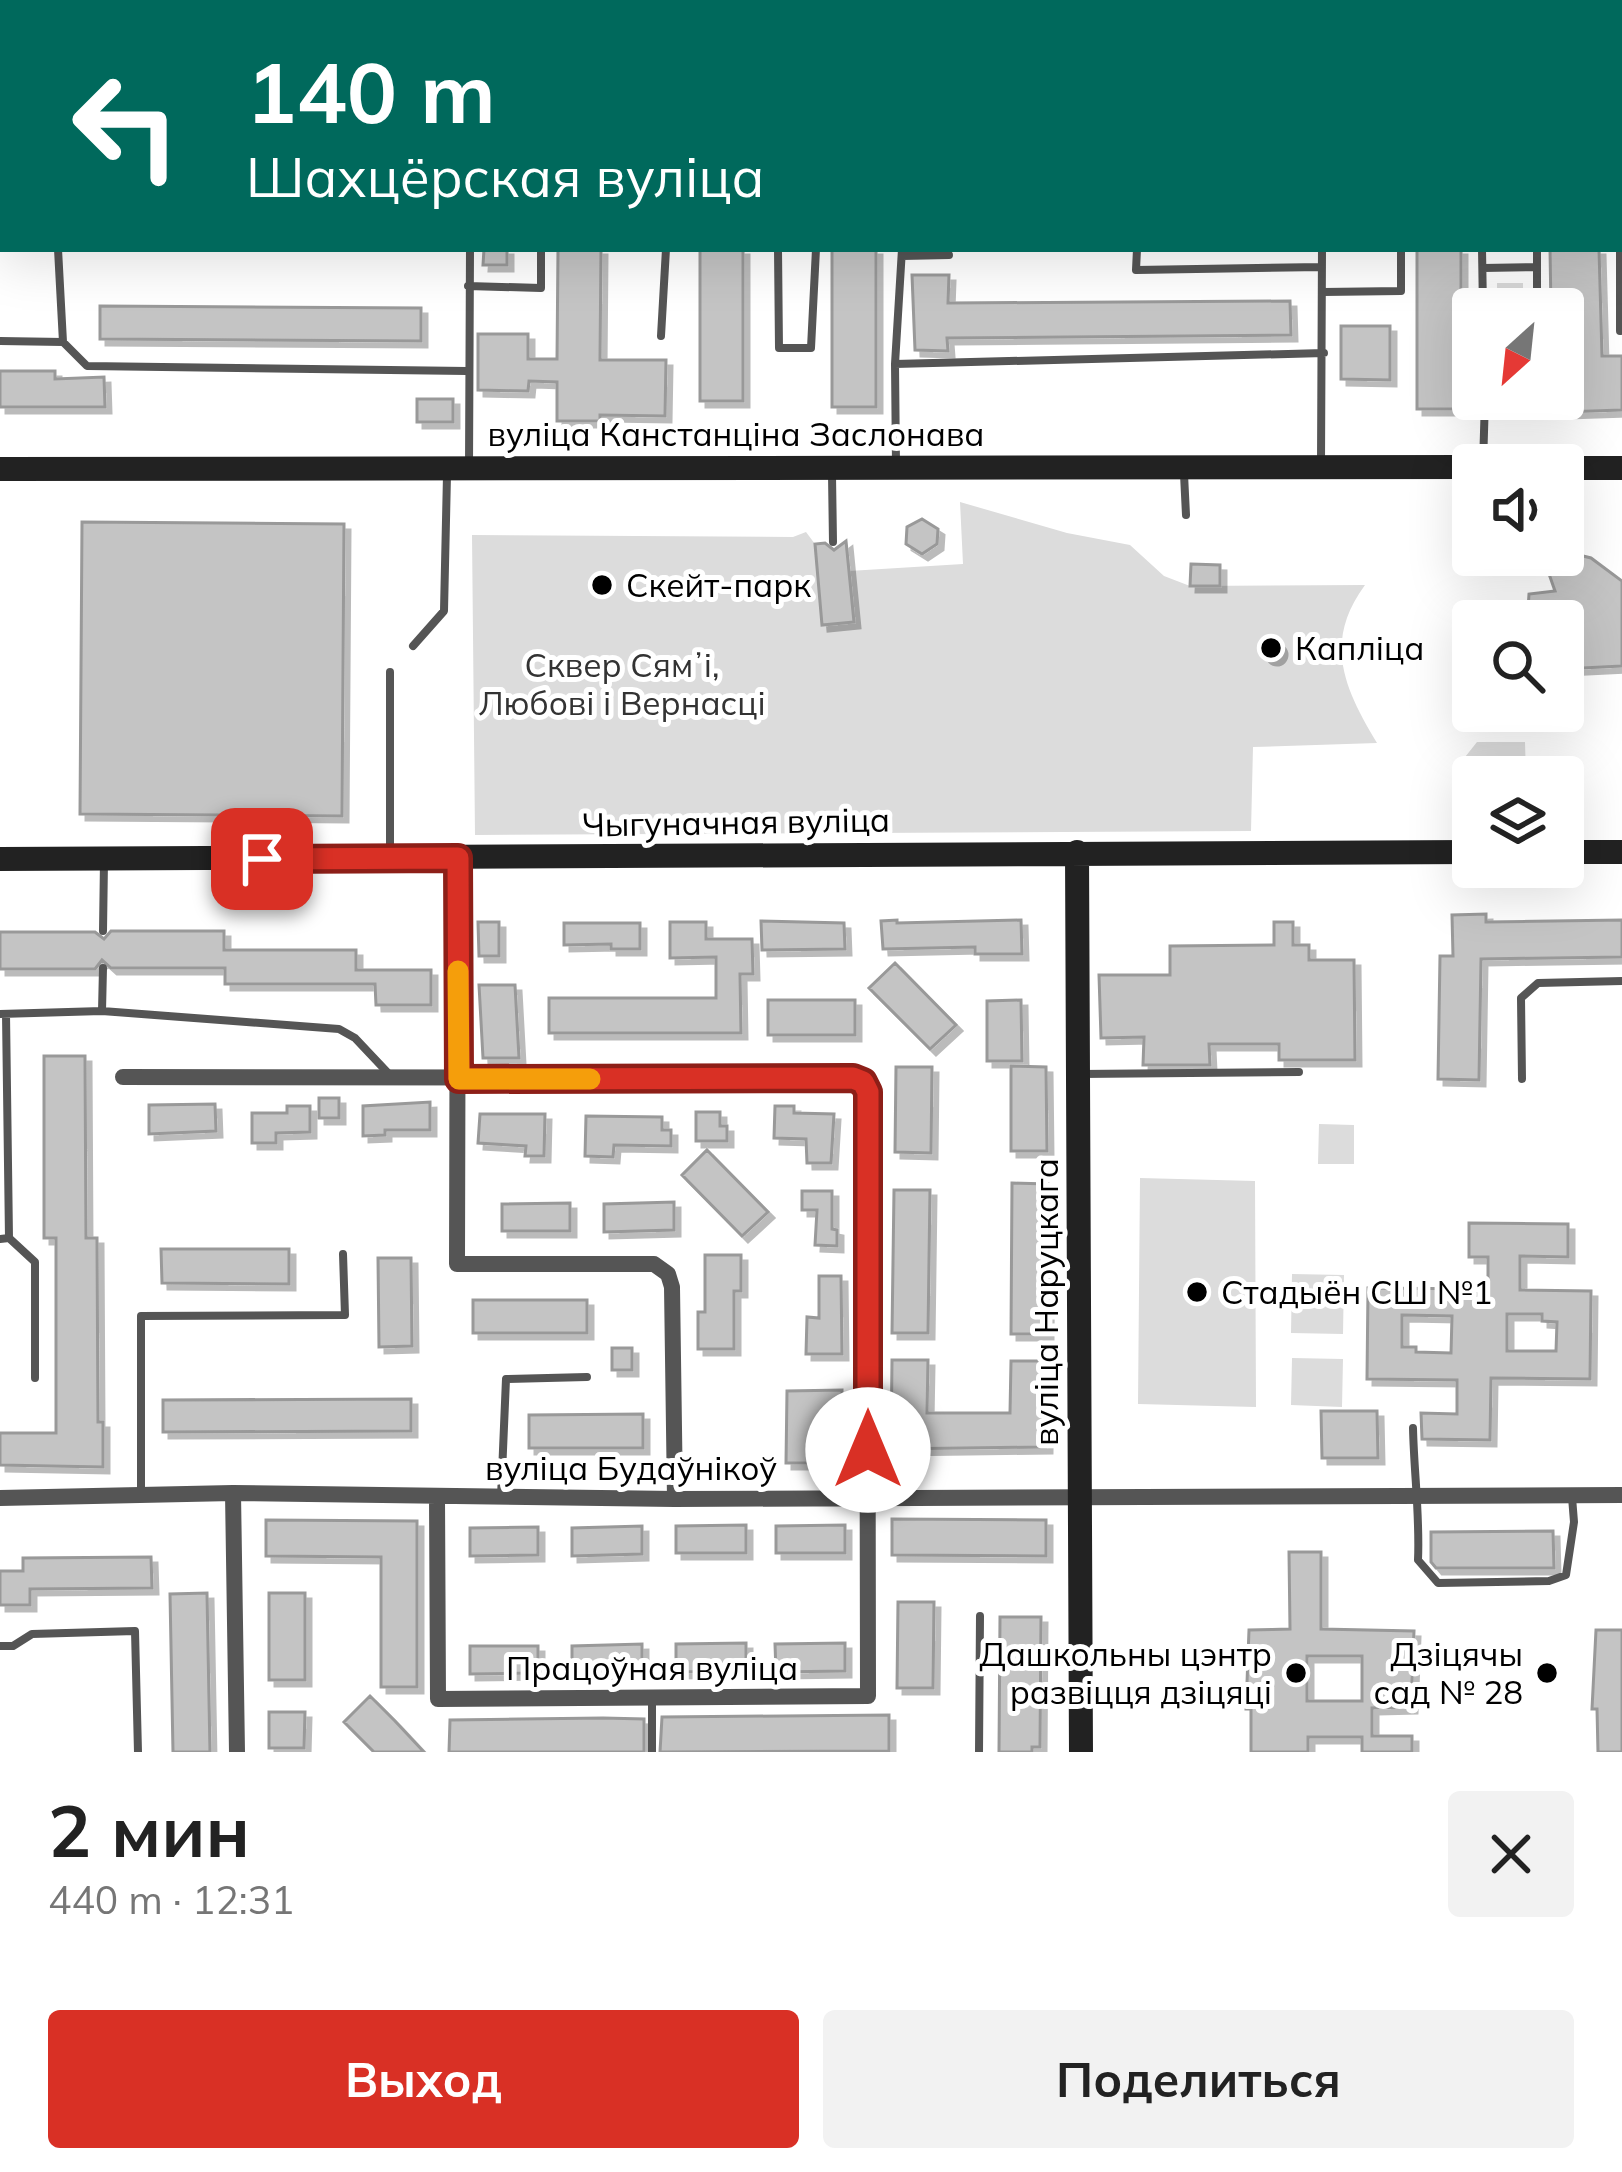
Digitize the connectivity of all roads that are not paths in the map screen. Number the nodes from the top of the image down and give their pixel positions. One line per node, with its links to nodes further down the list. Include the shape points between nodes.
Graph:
1 (58, 252): 25 (lane)
2 (470, 252): 18 (lane)
3 (541, 252): 18 (lane, via 541,288)
4 (666, 252): 23 (lane)
5 (778, 252): 6 (lane, via 779,348 811,349)
6 (816, 252)
7 (902, 252): 14 (lane); 27 (lane)
8 (1137, 252): 15 (lane, via 1136,270)
9 (1322, 252): 15 (lane)
10 (1401, 252): 21 (lane, via 1401,291)
11 (1482, 252): 17 (lane)
12 (1538, 252): 16 (lane)
13 (1620, 252): 22 (lane)
14 (949, 255)
15 (1322, 267): 21 (lane)
16 (1538, 267): 17 (lane); 20 (lane)
17 (1483, 268): 19 (lane)
18 (468, 286): 28 (lane)
19 (1483, 288)
20 (1538, 288)
21 (1323, 292): 26 (lane)
22 (1620, 331)
23 (661, 336)
24 (0, 341): 25 (lane)
25 (63, 342): 28 (lane, via 87,366)
26 (1324, 352): 27 (lane); 30 (lane)
27 (895, 364): 32 (lane)
28 (467, 370): 34 (lane)
29 (1184, 466): 30 (main road, вуліца Канстанціна Заслонава); 32 (main road, вуліца Канстанціна Заслонава); 38 (lane)
30 (1321, 466): 33 (main road, вуліца Канстанціна Заслонава)
31 (831, 467): 32 (main road, вуліца Канстанціна Заслонава); 34 (main road, вуліца Канстанціна Заслонава); 39 (lane)
32 (896, 467)
33 (1452, 467)
34 (458, 468): 37 (main road, вуліца Канстанціна Заслонава); 40 (lane, via 444,611)
35 (1584, 468): 36 (main road)
36 (1622, 468)
37 (0, 469)
38 (1186, 515)
39 (833, 542)
40 (413, 646)
41 (390, 672): 46 (lane)
42 (1077, 852): 43 (main road, Чыгуначная вуліца); 47 (main road, Чыгуначная вуліца); 56 (main road, вуліца Наруцкага)
43 (1452, 852)
44 (1584, 852): 45 (main road)
45 (1622, 852)
46 (390, 857): 47 (main road, Чыгуначная вуліца); 49 (main road, Чыгуначная вуліца)
47 (458, 858): 60 (street)
48 (0, 859): 49 (main road, Чыгуначная вуліца)
49 (104, 860): 50 (lane)
50 (103, 932)
51 (103, 968): 53 (lane)
52 (1622, 981): 59 (lane, via 1538,983 1521,998)
53 (102, 1011): 54 (lane); 58 (lane, via 339,1029)
54 (3, 1014): 61 (lane)
55 (1299, 1072): 56 (lane)
56 (1078, 1075): 70 (main road, вуліца Наруцкага)
57 (123, 1077): 58 (street)
58 (391, 1077): 60 (street)
59 (1522, 1078)
60 (459, 1079): 72 (street, via 863,1082); 76 (street, via 458,1264 654,1264 672,1281)
61 (4, 1239): 64 (lane, via 35,1262)
62 (343, 1254): 66 (lane, via 345,1316 141,1316)
63 (587, 1377): 75 (lane, via 506,1379)
64 (35, 1378)
65 (1413, 1428): 71 (lane)
66 (141, 1493): 67 (street, вуліца Будаўнікоў); 73 (street, вуліца Будаўнікоў)
67 (233, 1493): 74 (street, вуліца Будаўнікоў); 81 (street)
68 (1572, 1495): 69 (street, вуліца Будаўнікоў); 71 (street, вуліца Будаўнікоў); 71 (lane, via 1565,1575 1438,1583 1418,1560)
69 (1622, 1495)
70 (1079, 1496): 71 (street, вуліца Будаўнікоў); 72 (street, вуліца Будаўнікоў); 84 (main road, вуліца Наруцкага)
71 (1414, 1496)
72 (868, 1497): 76 (street, вуліца Будаўнікоў); 79 (street, Працоўная вуліца, via 868,1696)
73 (0, 1498)
74 (437, 1498): 75 (street, вуліца Будаўнікоў); 79 (street, Працоўная вуліца, via 438,1699)
75 (500, 1498): 76 (street, вуліца Будаўнікоў)
76 (675, 1499)
77 (980, 1616): 83 (lane)
78 (0, 1646): 80 (lane, via 32,1634 135,1631)
79 (652, 1698): 82 (lane)
80 (138, 1752)
81 (237, 1752)
82 (652, 1752)
83 (979, 1752)
84 (1081, 1752)

